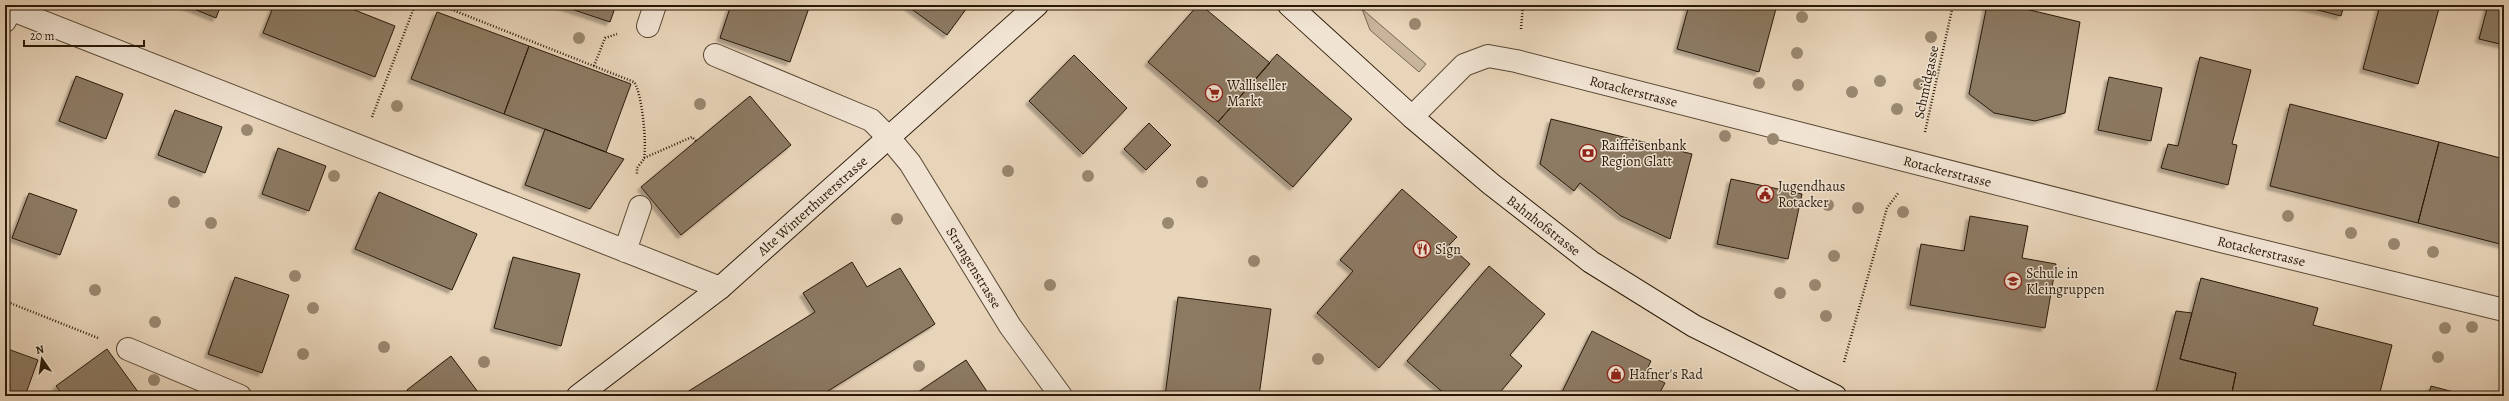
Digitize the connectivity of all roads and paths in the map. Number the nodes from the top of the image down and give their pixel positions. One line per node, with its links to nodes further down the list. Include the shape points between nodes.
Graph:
1 (415, 5): 14 (path)
2 (440, 5): 12 (path)
3 (654, 5): 9 (street)
4 (1037, 5): 15 (street, Alte Winterthurerstrasse)
5 (1289, 5): 13 (street, Bahnhofstrasse)
6 (1523, 5): 10 (path)
7 (1953, 5): 18 (path, Schmidgasse)
8 (9, 12): 21 (street)
9 (648, 26): 12 (path, via 605,38)
10 (1520, 35)
11 (715, 56): 15 (street, Strangenstrasse, via 870,120)
12 (594, 66): 17 (path, via 634,82 639,88)
13 (1412, 117): 18 (street, Rotackerstrasse, via 1464,65 1488,56); 30 (street, Bahnhofstrasse, via 1491,184 1591,262 1694,326)
14 (371, 120)
15 (890, 139): 22 (street, Alte Winterthurerstrasse); 29 (street, Strangenstrasse, via 910,163 1010,326)
16 (696, 141): 17 (path, via 692,137)
17 (644, 158): 19 (path)
18 (1918, 164): 24 (street, Rotackerstrasse); 26 (path, via 1887,208)
19 (637, 168)
20 (640, 207): 21 (street)
21 (625, 251): 22 (street)
22 (720, 288): 28 (street, Alte Winterthurerstrasse)
23 (5, 301): 25 (path)
24 (2504, 310)
25 (128, 350): 27 (street)
26 (1844, 362)
27 (240, 396)
28 (578, 396)
29 (1061, 396)
30 (1834, 396)

